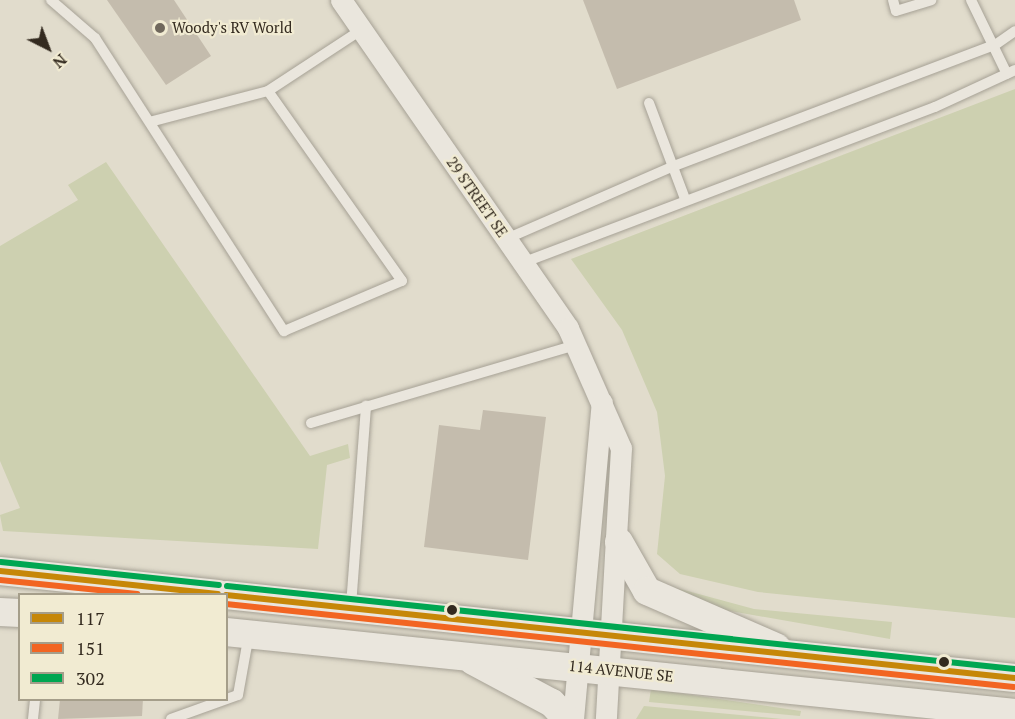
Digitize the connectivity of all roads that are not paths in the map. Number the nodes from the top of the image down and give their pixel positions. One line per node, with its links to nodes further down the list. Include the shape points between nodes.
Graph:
1 (51, 0): 12 (lane, via 95,38)
2 (341, 0): 6 (street, 29 STREET SE)
3 (893, 0): 4 (lane, via 896,11)
4 (931, 0)
5 (971, 0): 8 (lane)
6 (361, 30): 10 (lane); 15 (street, 29 STREET SE)
7 (1015, 31): 8 (lane)
8 (995, 45): 9 (lane); 13 (lane)
9 (1011, 72): 14 (lane, via 935,107)
10 (268, 90): 12 (lane); 12 (lane, via 402,281 284,331)
11 (649, 104): 13 (lane)
12 (150, 122)
13 (674, 166): 14 (lane); 15 (lane)
14 (685, 199): 16 (lane)
15 (506, 238): 16 (street, 29 STREET SE)
16 (522, 263): 17 (street, 29 STREET SE)
17 (576, 345): 18 (street, 29 STREET SE); 19 (lane)
18 (602, 402): 21 (street, 29 STREET SE, via 621,447); 29 (street)
19 (366, 406): 20 (lane); 25 (lane)
20 (311, 423)
21 (619, 542): 30 (street, 29 STREET SE); 32 (main road, via 647,591)
22 (0, 571): 23 (main road)
23 (209, 593)
24 (228, 596): 25 (main road)
25 (351, 609): 29 (main road)
26 (0, 612): 27 (main road)
27 (18, 613)
28 (238, 633): 31 (main road, 114 AVENUE SE); 36 (lane, via 238,695)
29 (579, 634): 30 (main road); 33 (street)
30 (612, 636): 32 (main road); 34 (street, 29 STREET SE)
31 (461, 654): 33 (main road, 114 AVENUE SE); 42 (main road, via 552,704)
32 (789, 654): 35 (main road)
33 (579, 667): 34 (main road, 114 AVENUE SE); 43 (street)
34 (610, 670): 39 (main road, 114 AVENUE SE); 44 (street, 29 STREET SE)
35 (1015, 678)
36 (228, 699)
37 (35, 701): 40 (lane)
38 (221, 701): 41 (lane)
39 (1015, 713)
40 (33, 719)
41 (171, 719)
42 (567, 719)
43 (573, 719)
44 (606, 719)

